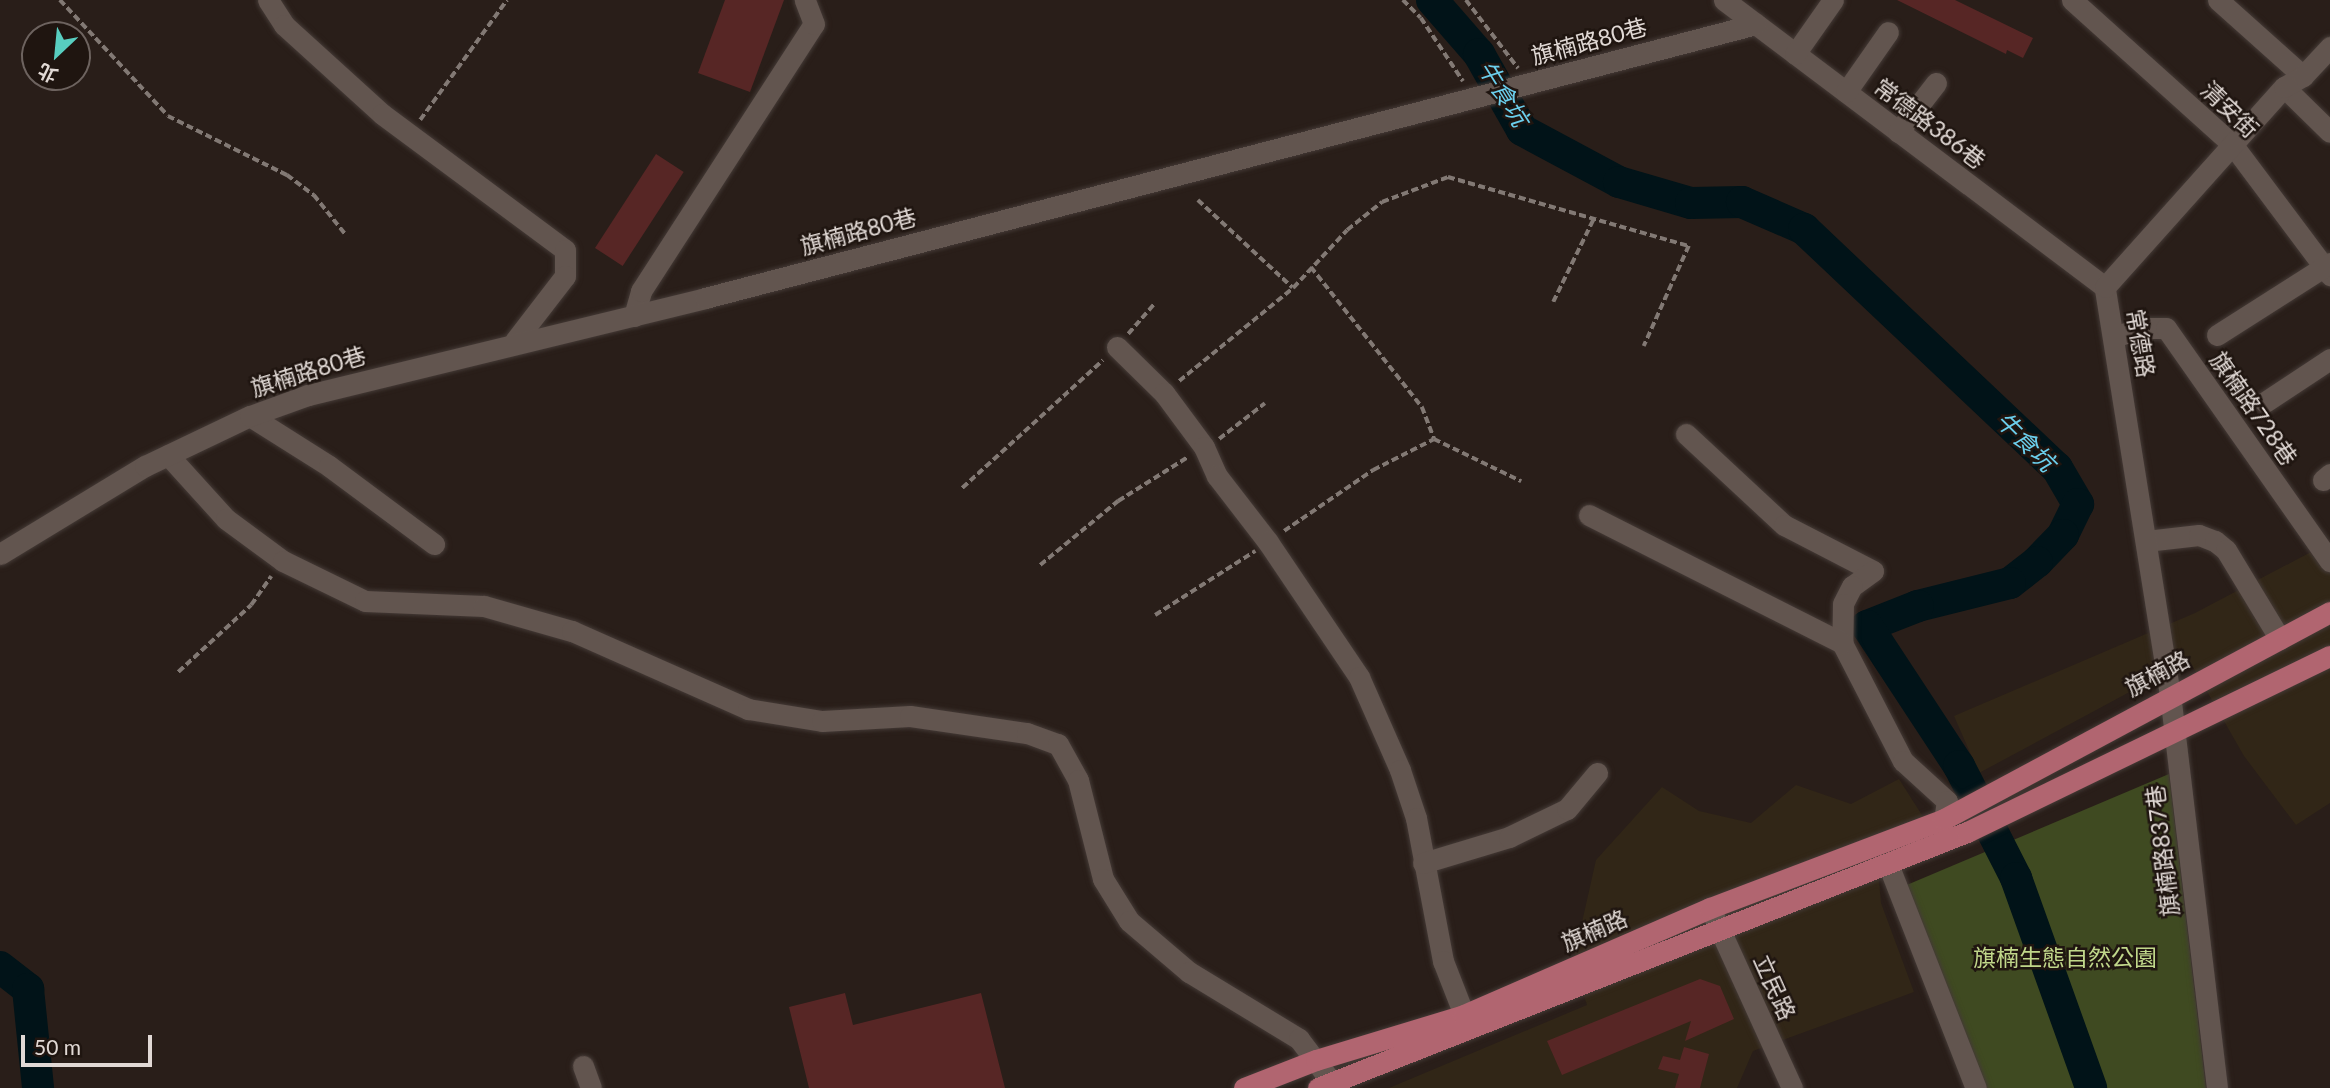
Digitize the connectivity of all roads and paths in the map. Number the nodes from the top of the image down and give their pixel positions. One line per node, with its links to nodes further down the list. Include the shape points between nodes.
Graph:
1 (60, 0): 27 (path, via 168,116 287,175 314,195)
2 (268, 0): 23 (street, via 284,25)
3 (507, 0): 23 (path)
4 (805, 0): 34 (street, via 814,24 641,291)
5 (1404, 0): 20 (path)
6 (1466, 0): 17 (path)
7 (1833, 0): 14 (street)
8 (2072, 0): 24 (street, 清安街)
9 (2218, 0): 15 (street)
10 (1736, 4): 11 (street, 常德路386巷)
11 (1756, 24): 14 (street, 常德路386巷); 17 (street, 旗楠路80巷)
12 (1888, 32): 19 (street)
13 (2330, 47): 15 (street, 常德路)
14 (1795, 54): 19 (street, 常德路386巷)
15 (2303, 76): 18 (street, 常德路)
16 (1936, 83): 21 (street)
17 (1527, 84): 20 (street, 旗楠路80巷)
18 (2284, 87): 22 (street); 24 (street, 常德路)
19 (1846, 92): 21 (street, 常德路386巷)
20 (1477, 96): 34 (street, 旗楠路80巷)
21 (1898, 132): 30 (street, 常德路386巷)
22 (2330, 132)
23 (408, 136): 37 (street, via 565,250 565,276)
24 (2232, 144): 29 (street, 清安街); 30 (street, 常德路)
25 (1199, 200): 31 (path)
26 (1594, 218): 28 (path, via 1448,177 1382,202); 32 (path); 38 (path, via 1689,246)
27 (346, 235)
28 (1311, 267): 31 (path); 46 (path, via 1422,407)
29 (2328, 268): 35 (street)
30 (2105, 287): 36 (street, 常德路)
31 (1293, 288): 41 (path)
32 (1553, 302)
33 (1154, 304): 39 (path)
34 (634, 316): 37 (street, 旗楠路80巷)
35 (2217, 335)
36 (2114, 337): 52 (street, 常德路); 57 (street, 旗楠路728巷, via 2140,328 2166,328)
37 (515, 341): 44 (street, 旗楠路80巷, via 308,395)
38 (1644, 346)
39 (1117, 347): 41 (street); 50 (path)
40 (2330, 359): 42 (street)
41 (1164, 394): 47 (street)
42 (2265, 402)
43 (1265, 403): 47 (path)
44 (250, 416): 48 (street, 旗楠路80巷); 54 (street, via 329,466)
45 (1686, 434): 62 (street, via 1784,525 1873,571 1852,586 1843,604)
46 (1434, 439): 49 (path); 53 (path, via 1373,470)
47 (1204, 447): 53 (street, via 1217,476); 58 (path, via 1118,502)
48 (168, 455): 55 (street, 旗楠路80巷); 56 (street, via 226,519)
49 (1521, 481)
50 (962, 488)
51 (1589, 515): 62 (street)
52 (2146, 541): 61 (street, via 2199,535 2215,541); 65 (street, 常德路)
53 (1268, 542): 60 (path); 69 (street, via 1359,677 1400,769)
54 (434, 544)
55 (0, 554)
56 (283, 561): 64 (path, via 251,605); 74 (street, via 365,601 484,606 572,631 748,709 822,721 910,716 1027,733 1058,744 1078,780 1103,879 1129,921 1189,972 1299,1039)
57 (2330, 561)
58 (1040, 565)
59 (2330, 612): 61 (main road, 旗楠路)
60 (1155, 615)
61 (2280, 639): 65 (main road, 旗楠路)
62 (1842, 643): 68 (street, via 1903,761 1947,801)
63 (2330, 656): 66 (main road)
64 (178, 672)
65 (2171, 695): 66 (street, 常德路); 68 (main road, 旗楠路)
66 (2174, 733): 70 (main road, 旗楠路, via 1967,832); 81 (street, 旗楠路837巷)
67 (1597, 773): 69 (street, via 1567,809 1509,836)
68 (1953, 814): 71 (main road, 旗楠路)
69 (1423, 863): 73 (street, via 1443,961)
70 (1888, 863): 72 (main road, 旗楠路); 80 (street)
71 (1710, 908): 72 (street, 立民路); 73 (main road, 旗楠路)
72 (1721, 932): 76 (main road, 旗楠路); 79 (street, 立民路)
73 (1464, 1014): 74 (main road, 旗楠路)
74 (1316, 1060): 76 (street); 78 (main road, 旗楠路)
75 (583, 1066): 77 (street)
76 (1329, 1086)
77 (591, 1088)
78 (1244, 1088)
79 (1792, 1088)
80 (1976, 1088)
81 (2217, 1088)

